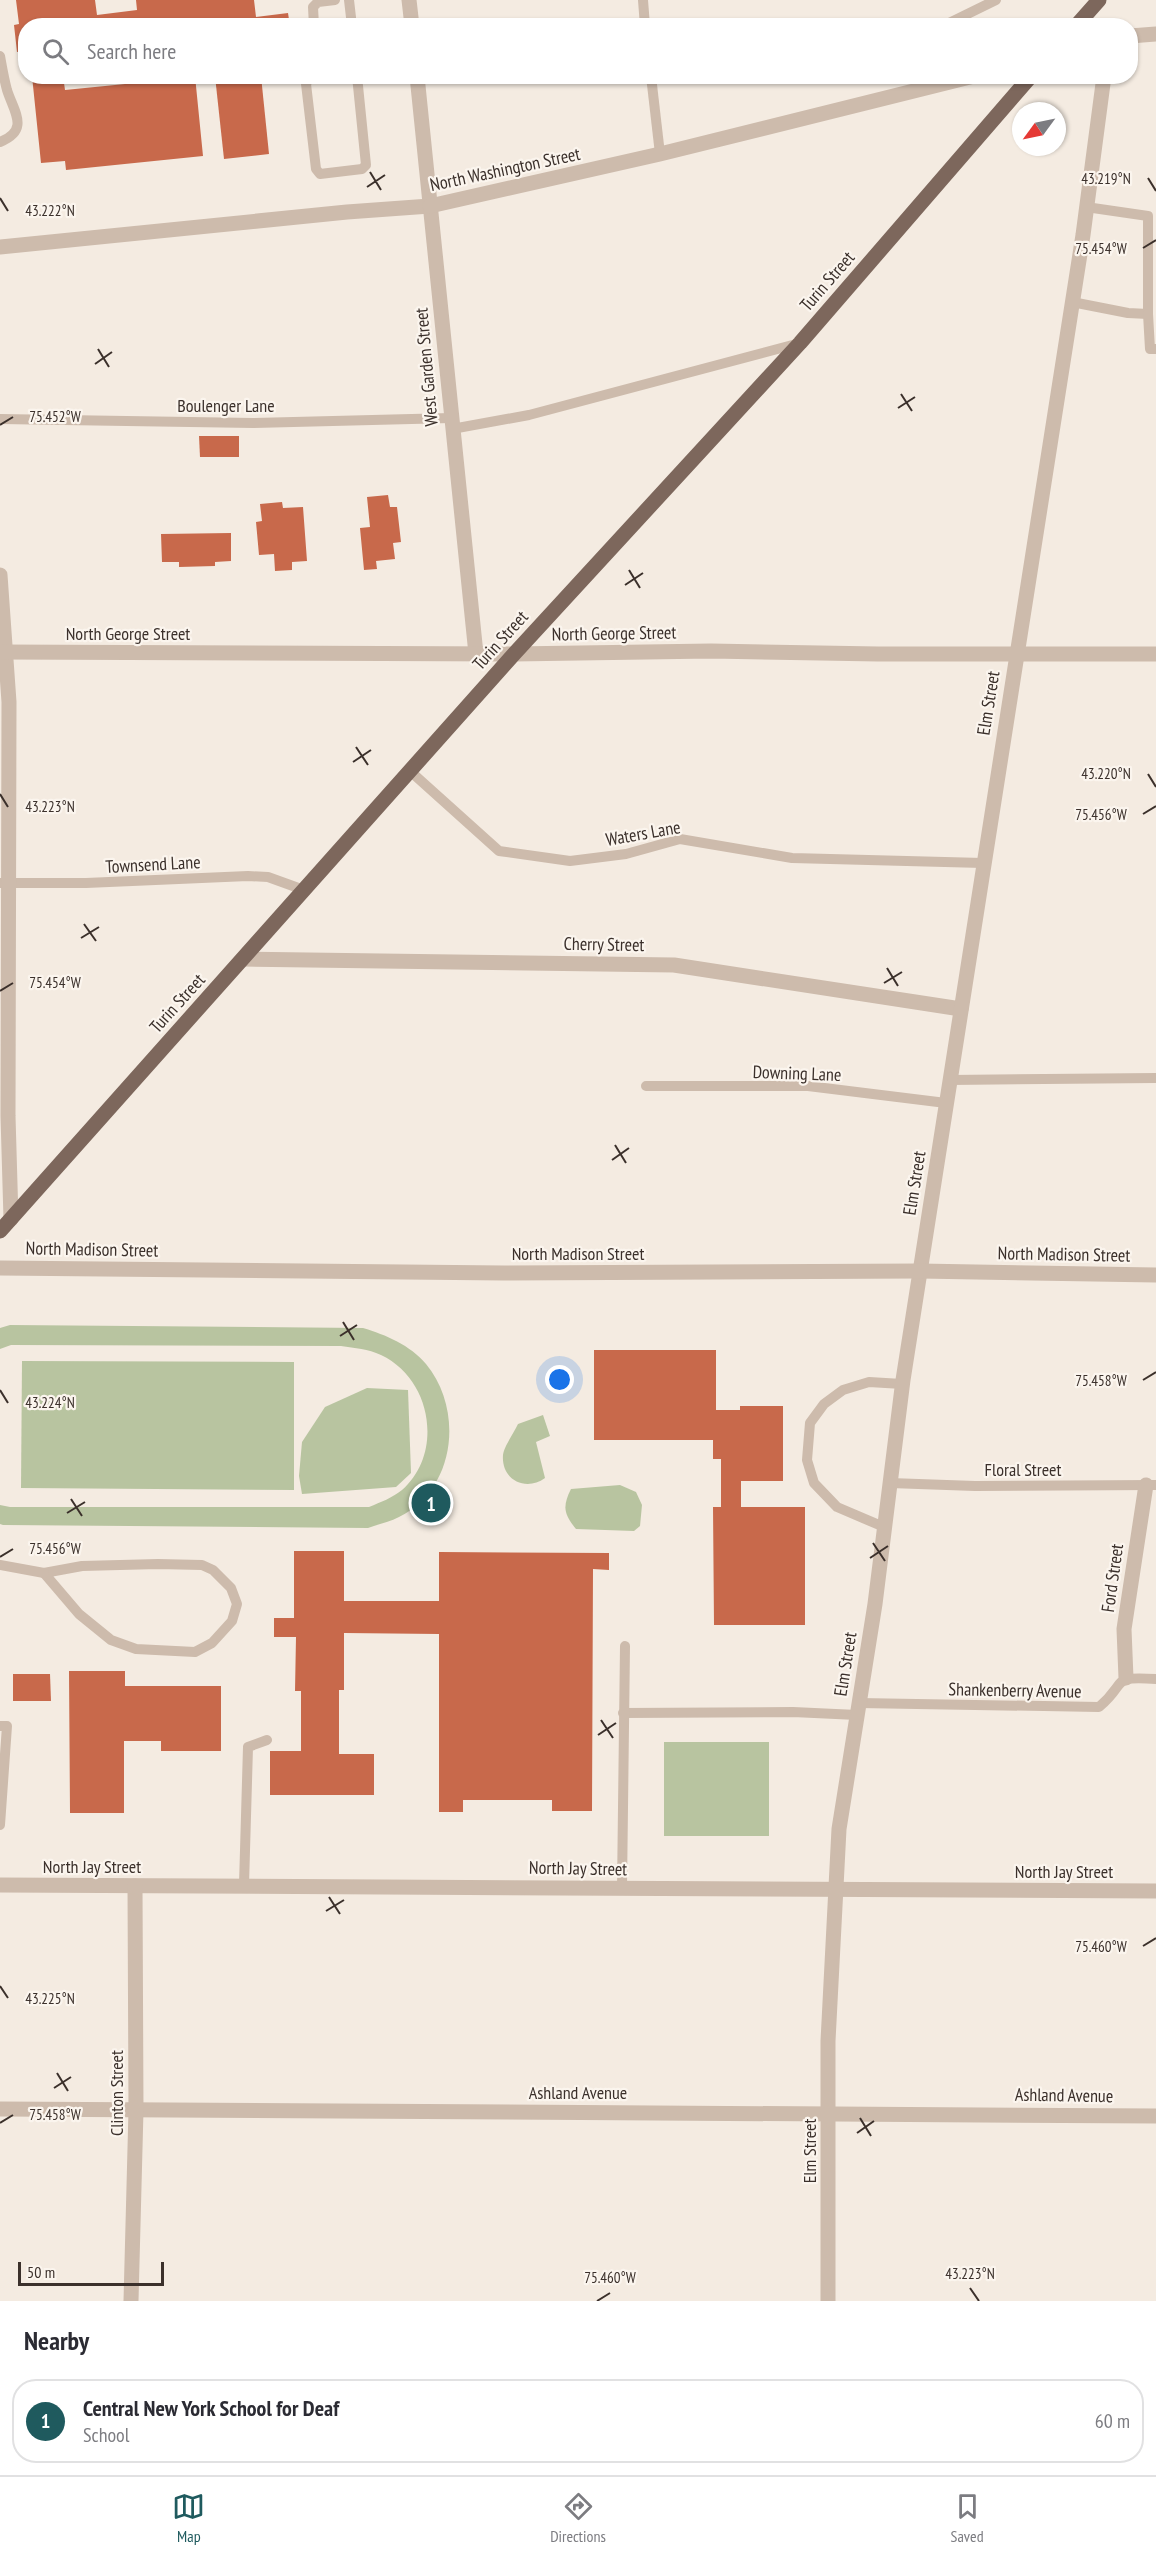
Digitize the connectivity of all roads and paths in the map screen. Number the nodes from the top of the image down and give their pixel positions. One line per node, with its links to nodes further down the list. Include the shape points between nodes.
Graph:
1 (335, 0): 7 (lane, via 318,2 313,7)
2 (349, 0): 8 (lane)
3 (409, 0): 9 (street)
4 (643, 0): 10 (lane)
5 (996, 0): 11 (lane)
6 (1099, 0): 12 (main road)
7 (314, 18)
8 (351, 18)
9 (411, 18)
10 (644, 18)
11 (959, 18)
12 (1083, 18)
13 (1156, 34): 14 (street)
14 (1138, 35)
15 (0, 56): 23 (lane, via 18,116 11,138)
16 (306, 84): 17 (lane, via 316,169 320,174 362,169 366,165)
17 (358, 84)
18 (418, 84): 25 (street, West Garden Street)
19 (652, 84): 24 (lane)
20 (926, 84): 24 (street, North Washington Street)
21 (1024, 84): 31 (main road, Turin Street)
22 (1103, 84): 26 (street, Elm Street)
23 (0, 142)
24 (660, 154): 25 (street, North Washington Street)
25 (430, 206): 27 (street, North Washington Street); 34 (street, West Garden Street)
26 (1086, 207): 28 (lane, via 1148,216); 29 (street, Elm Street)
27 (0, 247)
28 (1152, 286): 30 (lane)
29 (1072, 302): 30 (lane); 39 (street, Elm Street)
30 (1148, 314): 32 (lane, via 1150,349)
31 (800, 343): 34 (lane, Boulenger Lane, via 529,415); 38 (main road, Turin Street)
32 (1156, 349)
33 (0, 420): 34 (lane, Boulenger Lane)
34 (451, 424): 37 (street, West Garden Street)
35 (0, 575): 36 (street)
36 (3, 652): 37 (street, North George Street); 43 (street, via 9,702)
37 (476, 654): 38 (street, North George Street)
38 (514, 654): 39 (street, North George Street); 41 (main road, Turin Street)
39 (1015, 654): 40 (street, North George Street); 42 (street, Elm Street)
40 (1156, 654)
41 (410, 771): 42 (lane, Waters Lane, via 499,851 570,861 626,854 680,839 792,858); 44 (main road, Turin Street)
42 (983, 863): 46 (street, Elm Street)
43 (4, 883): 44 (lane, Townsend Lane, via 248,876); 47 (street)
44 (304, 890): 45 (main road, Turin Street)
45 (243, 959): 46 (street, Cherry Street, via 674,965); 52 (main road, Turin Street)
46 (961, 1009): 49 (street, Elm Street)
47 (5, 1034): 52 (street)
48 (1156, 1078): 49 (lane)
49 (950, 1080): 51 (street, Elm Street)
50 (646, 1086): 51 (lane, Downing Lane, via 808,1086)
51 (946, 1103): 55 (street, Elm Street)
52 (11, 1219): 53 (main road, Turin Street)
53 (0, 1231)
54 (0, 1268): 55 (street, North Madison Street, via 504,1273)
55 (920, 1271): 56 (street, North Madison Street); 57 (street, Elm Street)
56 (1156, 1275)
57 (902, 1384): 58 (street, Elm Street); 60 (lane, via 869,1382 843,1390 824,1404 810,1423 807,1460 814,1483 837,1507)
58 (890, 1483): 59 (lane, Floral Street); 60 (street, Elm Street)
59 (1151, 1485): 64 (street, Ford Street, via 1124,1629)
60 (884, 1527): 66 (street, Elm Street)
61 (0, 1565): 62 (lane)
62 (44, 1573): 62 (lane, via 79,1614 111,1640 136,1649 195,1652 224,1633 237,1604 231,1588 213,1569 202,1565 82,1566)
63 (625, 1646): 67 (lane)
64 (1126, 1678): 65 (lane); 66 (lane, Shankenberry Avenue, via 1118,1682 1099,1707)
65 (1156, 1679)
66 (858, 1709): 67 (lane, Shankenberry Avenue); 75 (street, Elm Street, via 839,1829)
67 (623, 1713): 74 (lane)
68 (0, 1726): 70 (lane, via 7,1726)
69 (267, 1740): 72 (lane, via 248,1747)
70 (0, 1825)
71 (0, 1885): 73 (street, North Jay Street)
72 (244, 1885): 73 (street, North Jay Street); 74 (street, North Jay Street)
73 (135, 1886): 78 (street, Clinton Street)
74 (622, 1888): 75 (street, North Jay Street)
75 (834, 1890): 76 (street, North Jay Street); 79 (street, Elm Street)
76 (1156, 1891)
77 (0, 2109): 78 (street, Ashland Avenue)
78 (136, 2110): 79 (street, Ashland Avenue); 81 (street, Clinton Street)
79 (828, 2112): 80 (street, Ashland Avenue); 82 (street, Elm Street)
80 (1156, 2116)
81 (131, 2301)
82 (828, 2301)

